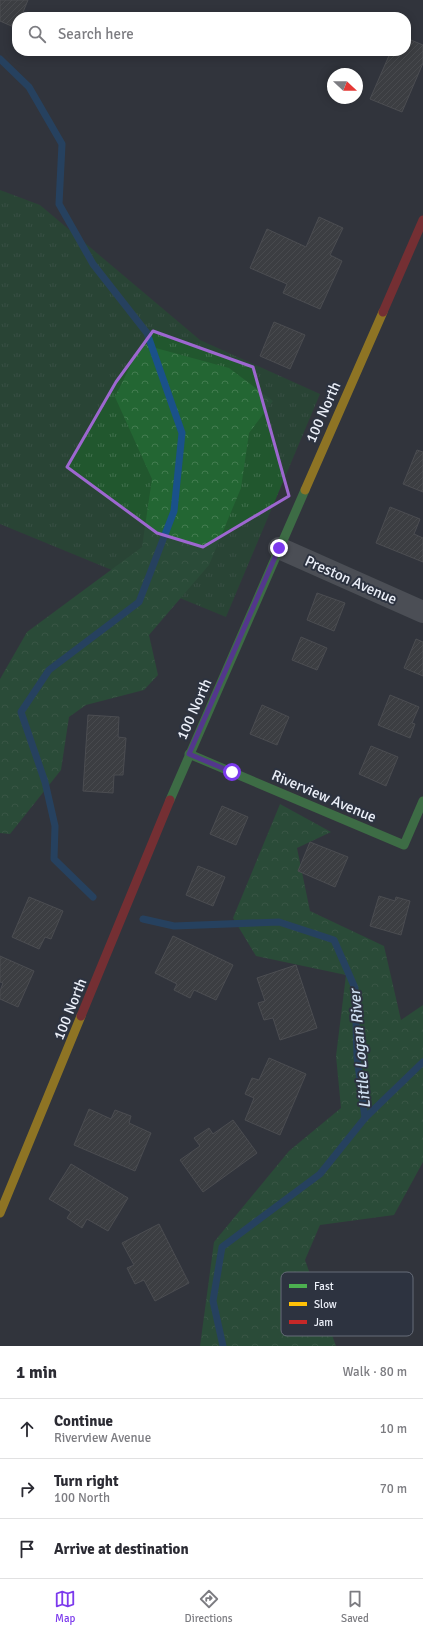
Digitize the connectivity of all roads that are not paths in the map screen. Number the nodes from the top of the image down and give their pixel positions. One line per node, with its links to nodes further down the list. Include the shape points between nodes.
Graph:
1 (423, 220): 2 (street, 100 North)
2 (279, 548): 3 (street, Preston Avenue); 4 (street, 100 North)
3 (423, 612)
4 (189, 754): 5 (street, Riverview Avenue, via 404,845); 6 (street, 100 North)
5 (423, 801)
6 (0, 1213)

